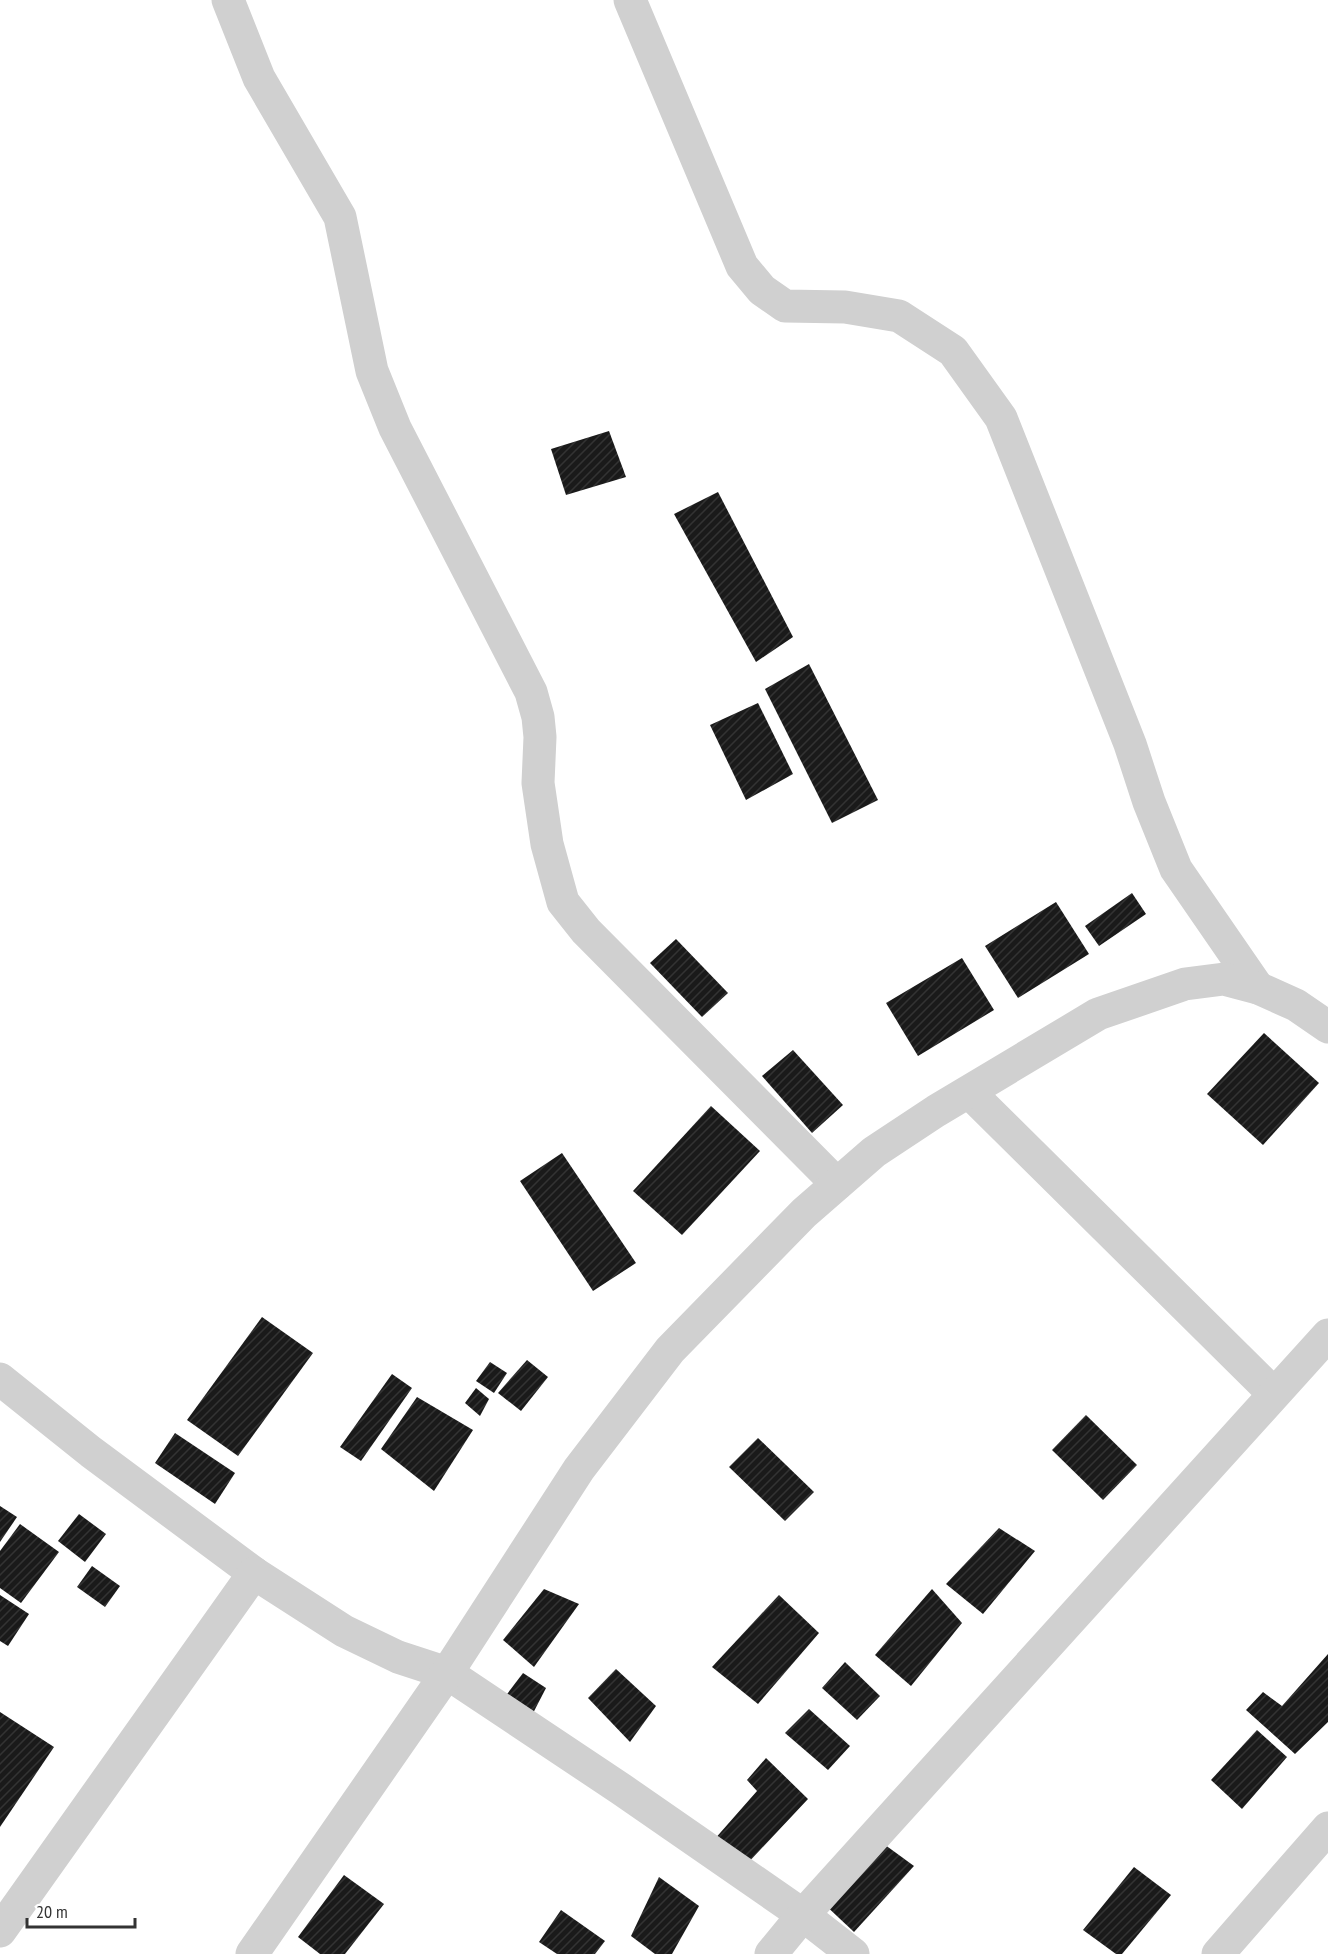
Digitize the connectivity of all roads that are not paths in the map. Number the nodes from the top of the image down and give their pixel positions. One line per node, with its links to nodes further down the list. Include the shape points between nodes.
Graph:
1 (228, 0): 6 (street, via 259,78 340,217 372,371 395,428 531,692 538,717 538,783 547,844 563,903 586,931)
2 (630, 0): 3 (street, via 741,266 762,290 785,306 845,307 899,316 953,351 1001,418 1176,869)
3 (1258, 988): 4 (street, via 1296,1005); 5 (street, via 1224,979 1185,984 1098,1014)
4 (1328, 1026)
5 (970, 1093): 6 (street, via 874,1152); 9 (street)
6 (837, 1184): 11 (street, via 670,1350 579,1469)
7 (1328, 1335): 9 (street)
8 (0, 1379): 10 (street)
9 (1274, 1394): 13 (street)
10 (254, 1573): 11 (street, via 344,1631 398,1657); 14 (street)
11 (447, 1673): 13 (street); 15 (street)
12 (1328, 1828): 18 (street)
13 (803, 1915): 16 (street); 17 (street)
14 (0, 1931)
15 (252, 1954)
16 (771, 1954)
17 (853, 1954)
18 (1218, 1954)

